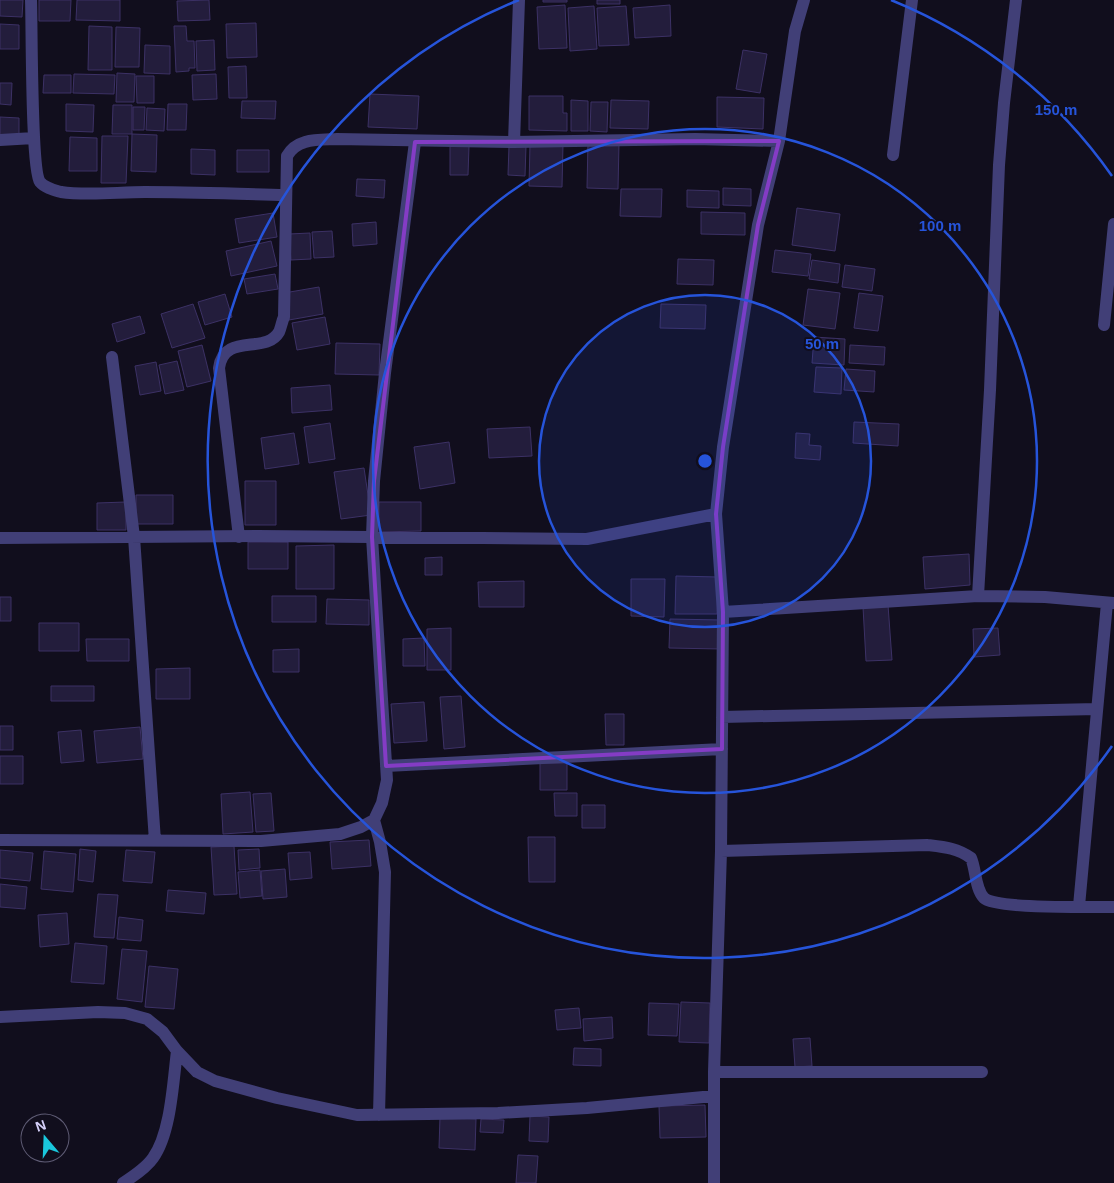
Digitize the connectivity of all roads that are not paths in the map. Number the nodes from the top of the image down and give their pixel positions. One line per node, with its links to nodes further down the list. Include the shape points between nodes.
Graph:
1 (31, 0): 6 (street)
2 (519, 0): 10 (street)
3 (804, 0): 8 (street, via 795,31)
4 (912, 0): 11 (street)
5 (1016, 0): 21 (street, via 999,165)
6 (34, 138): 7 (street); 12 (street, via 40,182 61,192)
7 (0, 140)
8 (779, 141): 10 (street); 16 (street, via 758,226 723,447)
9 (415, 142): 10 (street); 12 (street, via 337,139 300,143 292,147 286,156); 19 (street, via 378,436)
10 (514, 142)
11 (893, 155)
12 (286, 196): 18 (street, via 284,316 278,333 269,340 226,351 220,358)
13 (1114, 224): 14 (street)
14 (1104, 325)
15 (112, 357): 17 (street)
16 (716, 514): 19 (street, via 588,539); 23 (street)
17 (134, 537): 18 (street); 20 (street); 30 (street)
18 (239, 537): 19 (street)
19 (372, 537): 27 (street)
20 (0, 538)
21 (978, 596): 22 (street, via 1045,597); 23 (street)
22 (1111, 603): 24 (street)
23 (722, 612): 25 (street)
24 (1097, 709): 25 (street); 32 (street)
25 (722, 717): 26 (street)
26 (722, 749): 27 (street); 31 (street)
27 (386, 766): 28 (street, via 382,803)
28 (374, 820): 30 (street, via 340,834 312,838); 39 (street, via 385,872)
29 (0, 840): 30 (street)
30 (155, 840)
31 (721, 851): 32 (street, via 927,845 952,848 971,858 982,896 988,901 1012,905); 36 (street)
32 (1079, 906): 33 (street)
33 (1114, 907)
34 (0, 1017): 35 (street, via 125,1013 147,1019 163,1032)
35 (177, 1051): 39 (street, via 197,1072 215,1081 319,1107 358,1115); 40 (street, via 165,1135 153,1158)
36 (714, 1072): 37 (street); 38 (street)
37 (982, 1072)
38 (714, 1096): 39 (street, via 587,1108); 41 (street)
39 (380, 1115)
40 (123, 1183)
41 (714, 1183)

